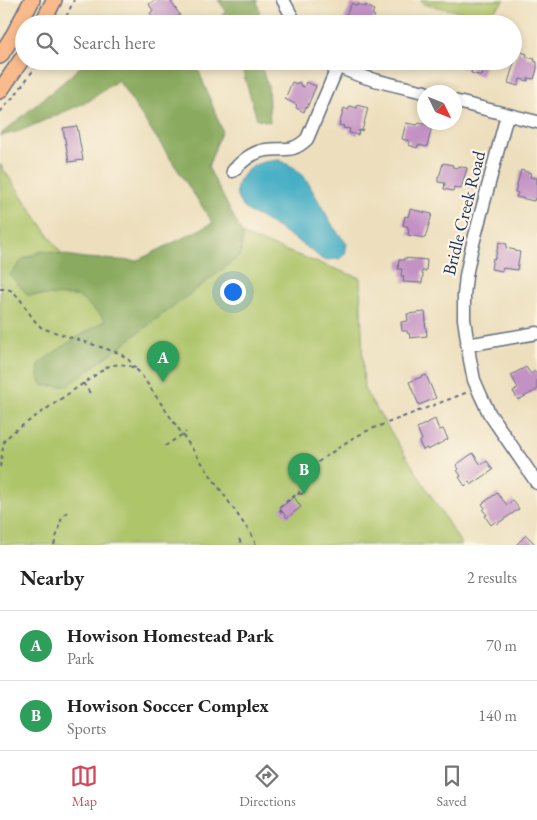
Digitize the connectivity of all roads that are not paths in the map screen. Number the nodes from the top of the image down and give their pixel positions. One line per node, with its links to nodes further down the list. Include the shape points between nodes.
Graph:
1 (32, 0): 4 (main road)
2 (54, 0): 5 (main road)
3 (283, 0): 6 (street)
4 (24, 15)
5 (46, 15)
6 (291, 15)
7 (15, 32): 8 (main road)
8 (0, 56)
9 (15, 69): 13 (main road)
10 (332, 70): 17 (street, via 307,139 291,149 258,152 242,161)
11 (347, 70): 12 (street)
12 (417, 90)
13 (0, 91)
14 (462, 102): 15 (street)
15 (507, 114): 16 (street); 19 (street, Bridle Creek Road, via 466,276 464,319)
16 (537, 122)
17 (233, 171)
18 (537, 333): 19 (street)
19 (467, 346): 20 (street, Bridle Creek Road, via 474,380 489,413)
20 (537, 482)

